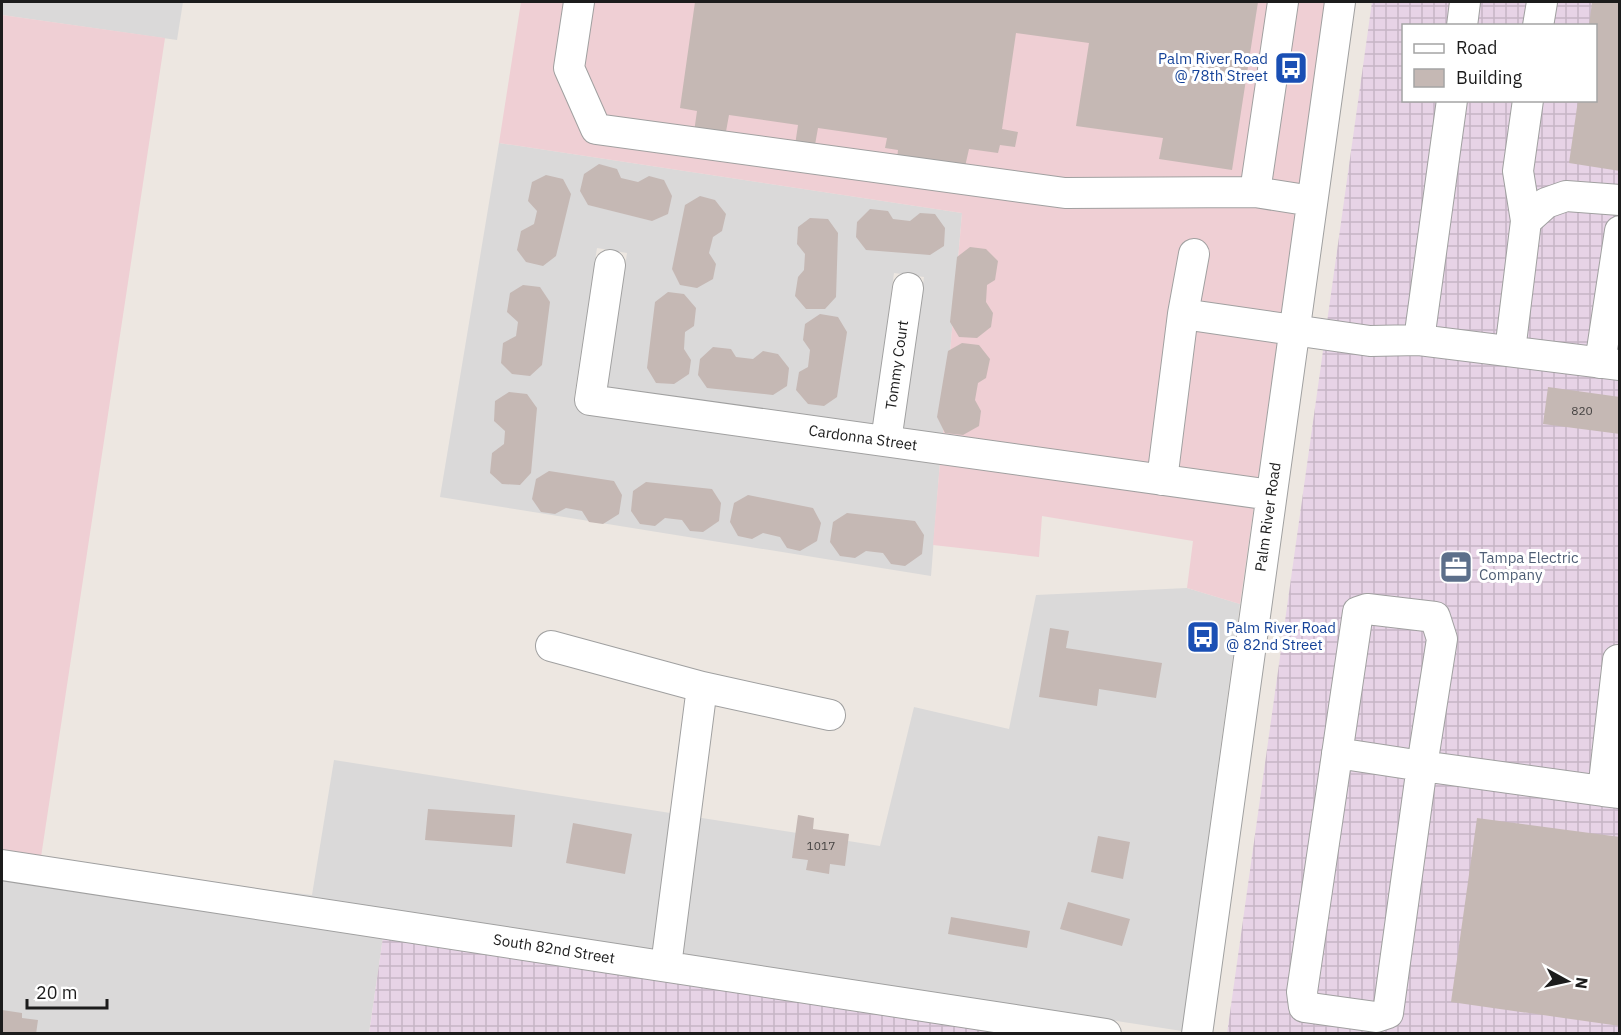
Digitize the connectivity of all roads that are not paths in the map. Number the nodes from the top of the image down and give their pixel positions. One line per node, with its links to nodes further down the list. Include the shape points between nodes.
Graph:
1 (579, 2): 10 (street, via 569,68 596,129 1065,193)
2 (1283, 2): 10 (street)
3 (1340, 2): 12 (street, Palm River Road)
4 (1466, 2): 6 (street)
5 (1542, 2): 7 (street)
6 (1462, 24)
7 (1538, 24)
8 (1452, 102): 20 (street)
9 (1528, 102): 13 (street, via 1518,171)
10 (1255, 192): 12 (street)
11 (1620, 200): 13 (street, via 1566,195 1546,203)
12 (1312, 201): 19 (street, Palm River Road)
13 (1526, 221): 21 (street)
14 (1620, 231): 22 (street)
15 (1194, 254): 18 (street)
16 (610, 264): 23 (street, Cardonna Street, via 590,400)
17 (908, 288): 23 (street, Tommy Court)
18 (1183, 315): 19 (street); 24 (street)
19 (1294, 330): 20 (street, via 1370,341); 25 (street, Palm River Road)
20 (1419, 340): 21 (street)
21 (1510, 351): 22 (street)
22 (1610, 364)
23 (886, 441): 24 (street, Cardonna Street)
24 (1162, 480): 25 (street, Cardonna Street)
25 (1271, 495): 36 (street, Palm River Road)
26 (551, 646): 28 (street)
27 (1620, 660): 32 (street)
28 (702, 687): 29 (street); 34 (street)
29 (830, 715)
30 (1337, 753): 31 (street); 31 (street, via 1358,612 1367,609 1435,617 1442,639); 31 (street, via 1302,992 1304,1007 1376,1017 1388,1013)
31 (1422, 766): 32 (street)
32 (1611, 792)
33 (2, 865): 34 (street, South 82nd Street)
34 (666, 966): 35 (street, South 82nd Street)
35 (1106, 1034)
36 (1197, 1034)

